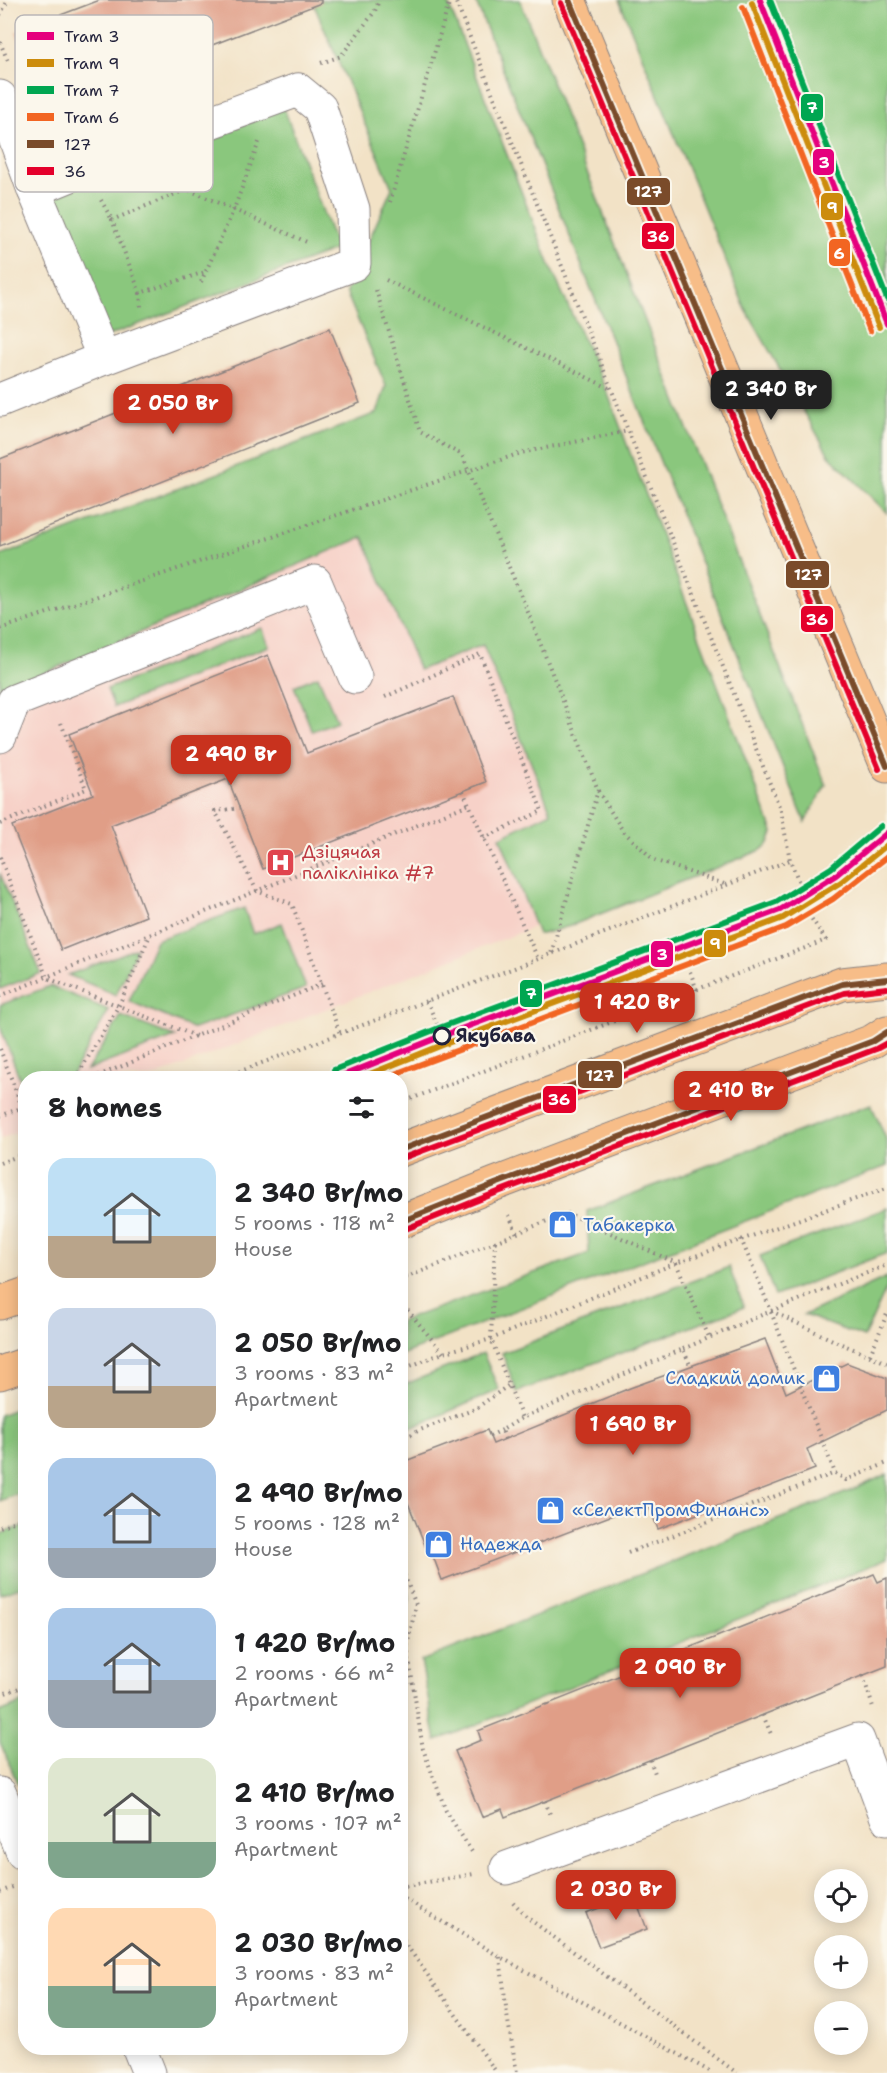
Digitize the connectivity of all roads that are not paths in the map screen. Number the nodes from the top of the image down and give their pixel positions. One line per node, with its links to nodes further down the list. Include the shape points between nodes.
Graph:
1 (569, 0): 10 (main road)
2 (0, 97): 4 (lane)
3 (213, 121): 6 (lane, via 298,90 320,108 352,209 362,268 208,318)
4 (15, 138)
5 (35, 192): 6 (lane)
6 (104, 358): 7 (lane)
7 (0, 400)
8 (355, 677): 9 (lane, via 315,582 14,701)
9 (0, 736)
10 (887, 766)
11 (887, 979): 13 (main road, via 842,984)
12 (887, 1032): 14 (main road, via 873,1041)
13 (408, 1147)
14 (408, 1219)
15 (18, 1297): 16 (main road)
16 (0, 1303)
17 (18, 1367): 18 (main road)
18 (0, 1373)
19 (0, 1794): 21 (lane)
20 (887, 1818): 22 (lane, via 858,1740)
21 (16, 1855)
22 (507, 1868)
23 (142, 2055): 24 (lane)
24 (149, 2073)

